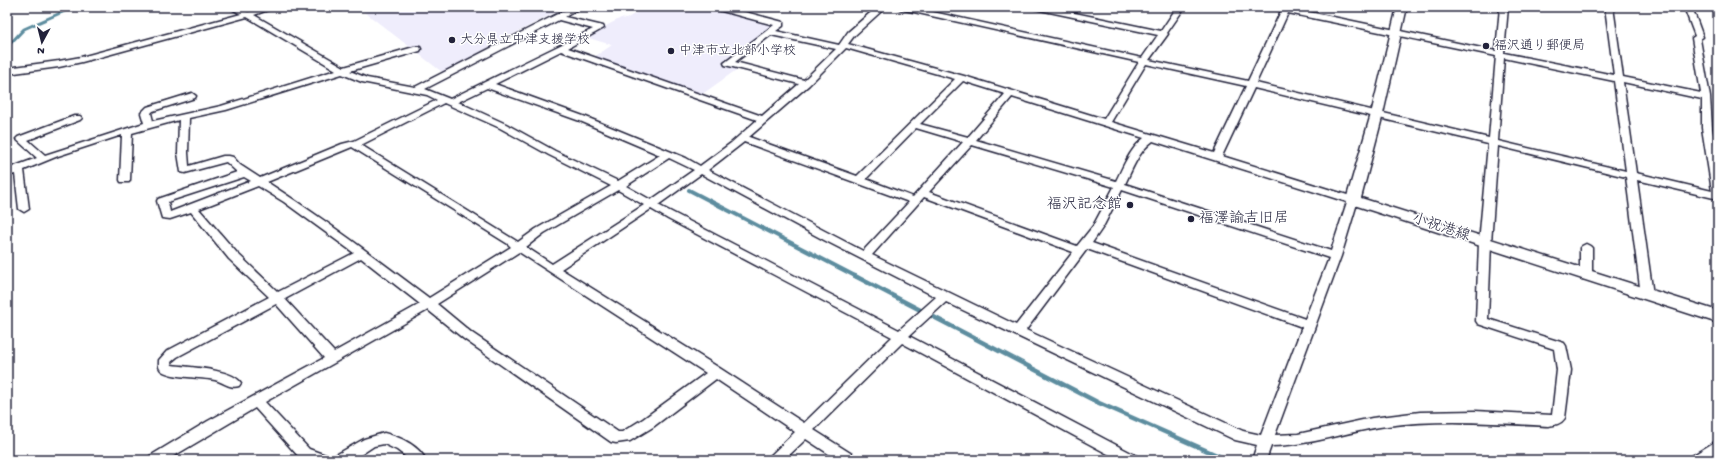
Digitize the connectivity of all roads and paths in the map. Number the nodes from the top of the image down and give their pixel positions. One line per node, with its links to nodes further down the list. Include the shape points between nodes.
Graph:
1 (232, 7): 17 (street)
2 (272, 7): 17 (street)
3 (577, 7): 18 (street)
4 (717, 7): 19 (street, via 780,24)
5 (882, 7): 22 (street, via 851,34)
6 (900, 7): 26 (street)
7 (1035, 7): 21 (street)
8 (1180, 7): 21 (street)
9 (1272, 7): 15 (street)
10 (1402, 7): 20 (main road)
11 (1504, 7): 25 (street)
12 (1609, 7): 30 (street)
13 (1688, 7): 37 (street, via 1699,37 1696,38)
14 (1706, 7): 16 (street)
15 (1287, 8): 20 (street); 33 (street)
16 (1718, 9)
17 (247, 15): 27 (street); 28 (street, via 71,61)
18 (558, 18): 23 (street, via 600,28); 34 (street)
19 (770, 32): 22 (street); 31 (street, via 728,63)
20 (1396, 32): 25 (street); 39 (main road)
21 (1164, 34): 26 (street)
22 (843, 46): 29 (street); 31 (street)
23 (560, 48): 32 (street); 42 (street)
24 (417, 49): 27 (street)
25 (1500, 54): 30 (street); 52 (street)
26 (1144, 61): 33 (street); 43 (street)
27 (342, 70): 34 (street, via 364,80); 40 (street, via 227,106)
28 (7, 71)
29 (961, 78): 35 (street); 45 (street)
30 (1619, 80): 37 (street); 61 (street)
31 (806, 83): 42 (street)
32 (488, 85): 38 (street); 54 (street, via 584,119)
33 (1252, 85): 39 (street); 55 (street)
34 (417, 90): 38 (street)
35 (1010, 94): 43 (street); 51 (street)
36 (192, 96): 44 (street, via 150,109 146,113)
37 (1706, 97): 46 (street)
38 (448, 101): 53 (street); 66 (street)
39 (1377, 114): 52 (street); 69 (main road)
40 (184, 116): 44 (street); 60 (street, via 185,170 229,159)
41 (77, 118): 56 (street, via 21,139)
42 (764, 120): 50 (street)
43 (1106, 123): 49 (street)
44 (149, 124): 47 (street)
45 (914, 125): 51 (street); 63 (street)
46 (1707, 128): 48 (street); 67 (street)
47 (127, 131): 56 (street); 62 (street)
48 (1718, 131)
49 (1152, 137): 55 (street); 65 (street, via 1140,146)
50 (743, 138): 58 (street); 63 (street)
51 (969, 142): 65 (street); 68 (street)
52 (1492, 142): 61 (street); 73 (street)
53 (354, 145): 64 (street, via 345,146); 74 (street)
54 (668, 154): 58 (street); 66 (street)
55 (1217, 157): 69 (street)
56 (44, 159): 57 (street)
57 (19, 168): 59 (street); 72 (street)
58 (701, 170): 70 (street); 78 (street)
59 (7, 173)
60 (245, 173): 64 (street); 71 (street, via 162,201 166,216)
61 (1632, 174): 67 (street); 82 (street)
62 (125, 180)
63 (859, 180): 68 (street)
64 (259, 181): 71 (street); 77 (street)
65 (1119, 185): 75 (street, via 1105,215); 79 (street)
66 (619, 186): 70 (street); 74 (street)
67 (1718, 196)
68 (919, 197): 75 (street); 78 (street)
69 (1353, 200): 73 (main road, 小祝港線); 79 (street)
70 (651, 205): 80 (street); 89 (street)
71 (193, 208): 84 (street, via 233,256)
72 (24, 209)
73 (1485, 243): 81 (main road, 小祝港線); 95 (street, via 1482,321 1560,346 1564,370 1558,418 1548,421 1426,417 1356,426 1303,440)
74 (518, 247): 80 (street); 85 (street)
75 (1082, 248): 87 (street); 88 (street)
76 (1586, 248): 81 (street)
77 (362, 253): 84 (street); 85 (street)
78 (865, 256): 83 (street)
79 (1335, 256): 87 (street)
80 (552, 269): 91 (street)
81 (1586, 276): 82 (main road, 小祝港線)
82 (1647, 295): 86 (main road, 小祝港線)
83 (945, 296): 88 (street); 89 (street)
84 (277, 298): 90 (street); 92 (street, via 165,360 165,367 169,369 218,376)
85 (429, 304): 90 (street); 91 (street, via 468,336 616,438 625,437 648,423)
86 (1718, 317)
87 (1309, 325): 95 (street)
88 (1018, 331): 95 (street, via 1240,436)
89 (900, 337): 94 (street); 103 (street)
90 (332, 358): 93 (street)
91 (716, 372): 94 (street)
92 (234, 383)
93 (256, 401): 97 (street); 98 (street, via 304,453)
94 (805, 431): 101 (street); 102 (street)
95 (1266, 441): 104 (street)
96 (1718, 446): 105 (street)
97 (155, 460)
98 (323, 460)
99 (339, 460): 100 (street, via 372,441 385,439 393,440)
100 (419, 460)
101 (775, 460)
102 (850, 460)
103 (1132, 460)
104 (1259, 460)
105 (1697, 460)

